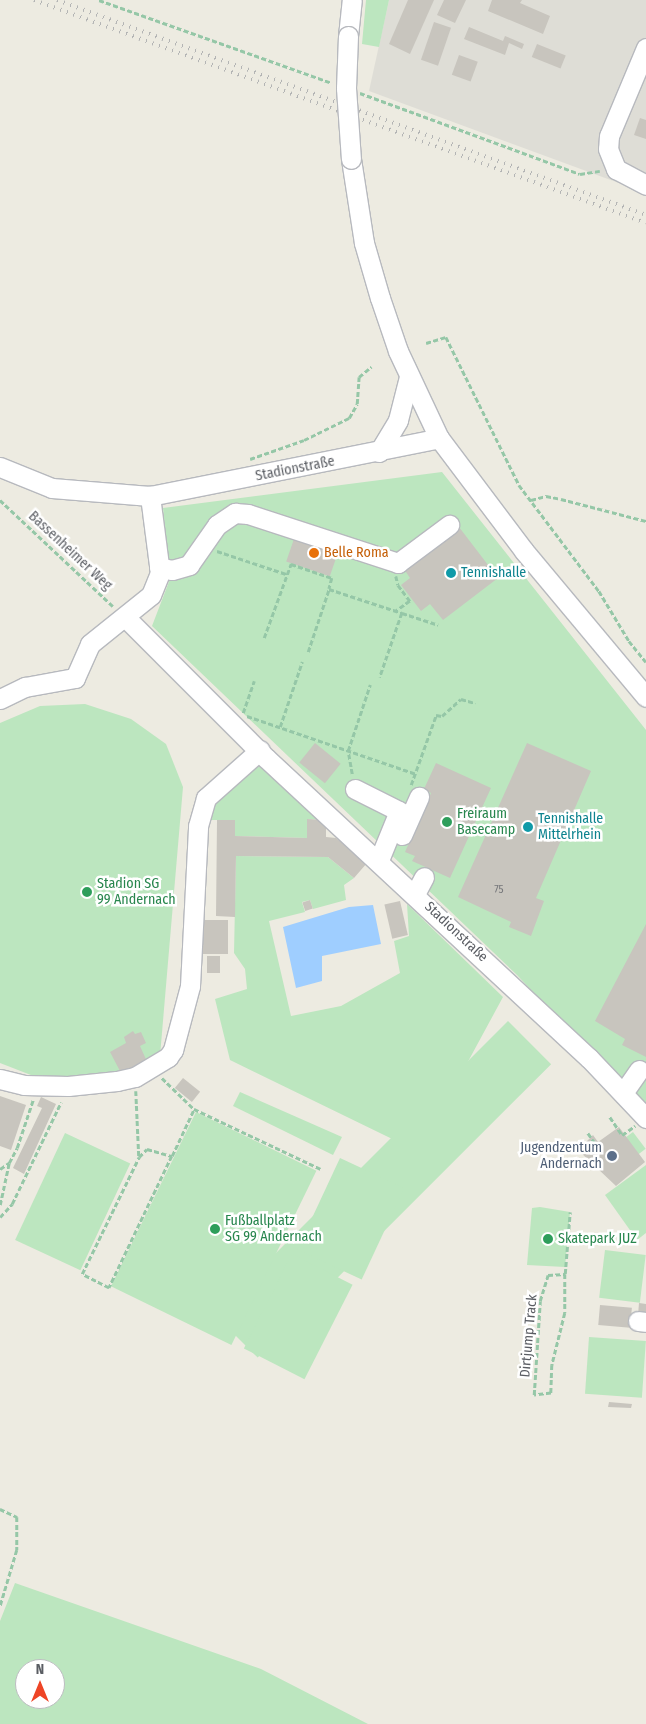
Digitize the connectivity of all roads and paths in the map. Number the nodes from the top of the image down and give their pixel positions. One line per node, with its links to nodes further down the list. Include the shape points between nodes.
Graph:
1 (352, 0): 7 (street, bridge, via 346,88 351,158 364,242)
2 (646, 48): 3 (street)
3 (641, 74): 4 (street, via 609,136 608,149 613,166 623,175)
4 (646, 185)
5 (426, 344): 14 (path, via 446,337 503,456)
6 (371, 367): 10 (path, via 359,377 356,404 349,418 304,440)
7 (409, 377): 8 (street); 9 (street, via 398,420)
8 (439, 438): 9 (street, Stadionstraße); 33 (street, via 524,551)
9 (380, 452): 12 (street, Stadionstraße)
10 (242, 462)
11 (0, 467): 12 (street, Stadionstraße, via 52,488)
12 (150, 496): 19 (street)
13 (0, 500): 24 (path, Bassenheimer Weg)
14 (531, 501): 15 (path, via 546,496); 29 (path, via 599,591 629,641)
15 (646, 521)
16 (449, 525): 18 (street, via 398,563)
17 (203, 546): 18 (street, via 217,525 235,513); 19 (street, via 189,565 172,570); 20 (path)
18 (393, 561): 22 (path, via 398,585 410,601)
19 (159, 567): 24 (street, via 158,582 151,595)
20 (286, 574): 21 (path, via 291,564 332,578); 26 (path)
21 (329, 589): 22 (path); 27 (path)
22 (396, 611): 23 (path)
23 (402, 613): 25 (path); 30 (path)
24 (125, 618): 34 (street, via 90,644 75,678 26,688); 37 (street, Stadionstraße)
25 (438, 625)
26 (264, 638)
27 (308, 652)
28 (302, 662): 36 (path)
29 (646, 662)
30 (380, 677)
31 (254, 681): 36 (path, via 243,714)
32 (370, 684): 38 (path)
33 (646, 697)
34 (0, 699)
35 (475, 703): 39 (path, via 461,698 442,716 436,715)
36 (280, 727): 38 (path)
37 (260, 750): 43 (street, Stadionstraße); 47 (street, via 206,798 198,826 190,986 173,1050)
38 (348, 751): 39 (path); 40 (path)
39 (416, 774): 42 (path)
40 (355, 789): 42 (street)
41 (419, 797): 43 (street)
42 (399, 811): 43 (street)
43 (383, 864): 45 (street, Stadionstraße)
44 (424, 877): 45 (street)
45 (415, 894): 51 (street, Stadionstraße)
46 (639, 1070): 51 (street)
47 (144, 1073): 50 (street); 52 (path); 59 (path)
48 (0, 1079): 49 (street)
49 (38, 1086): 50 (street); 60 (path, via 17,1148)
50 (68, 1086): 65 (path, via 12,1204)
51 (623, 1093): 53 (street, Stadionstraße)
52 (194, 1109): 58 (path); 62 (path)
53 (642, 1111)
54 (610, 1117): 56 (path)
55 (588, 1133): 57 (path)
56 (622, 1135)
57 (597, 1146)
58 (172, 1156): 59 (path, via 147,1149); 59 (path, via 109,1288 82,1274)
59 (139, 1157)
60 (8, 1163): 61 (path); 63 (path)
61 (0, 1169)
62 (321, 1169)
63 (0, 1205)
64 (570, 1212): 66 (path)
65 (0, 1217)
66 (565, 1274): 66 (path, Dirtjump Track, via 548,1275 540,1301 534,1395 551,1393 552,1364 565,1312)
67 (0, 1509): 68 (path, via 16,1517 17,1550)
68 (0, 1607)

